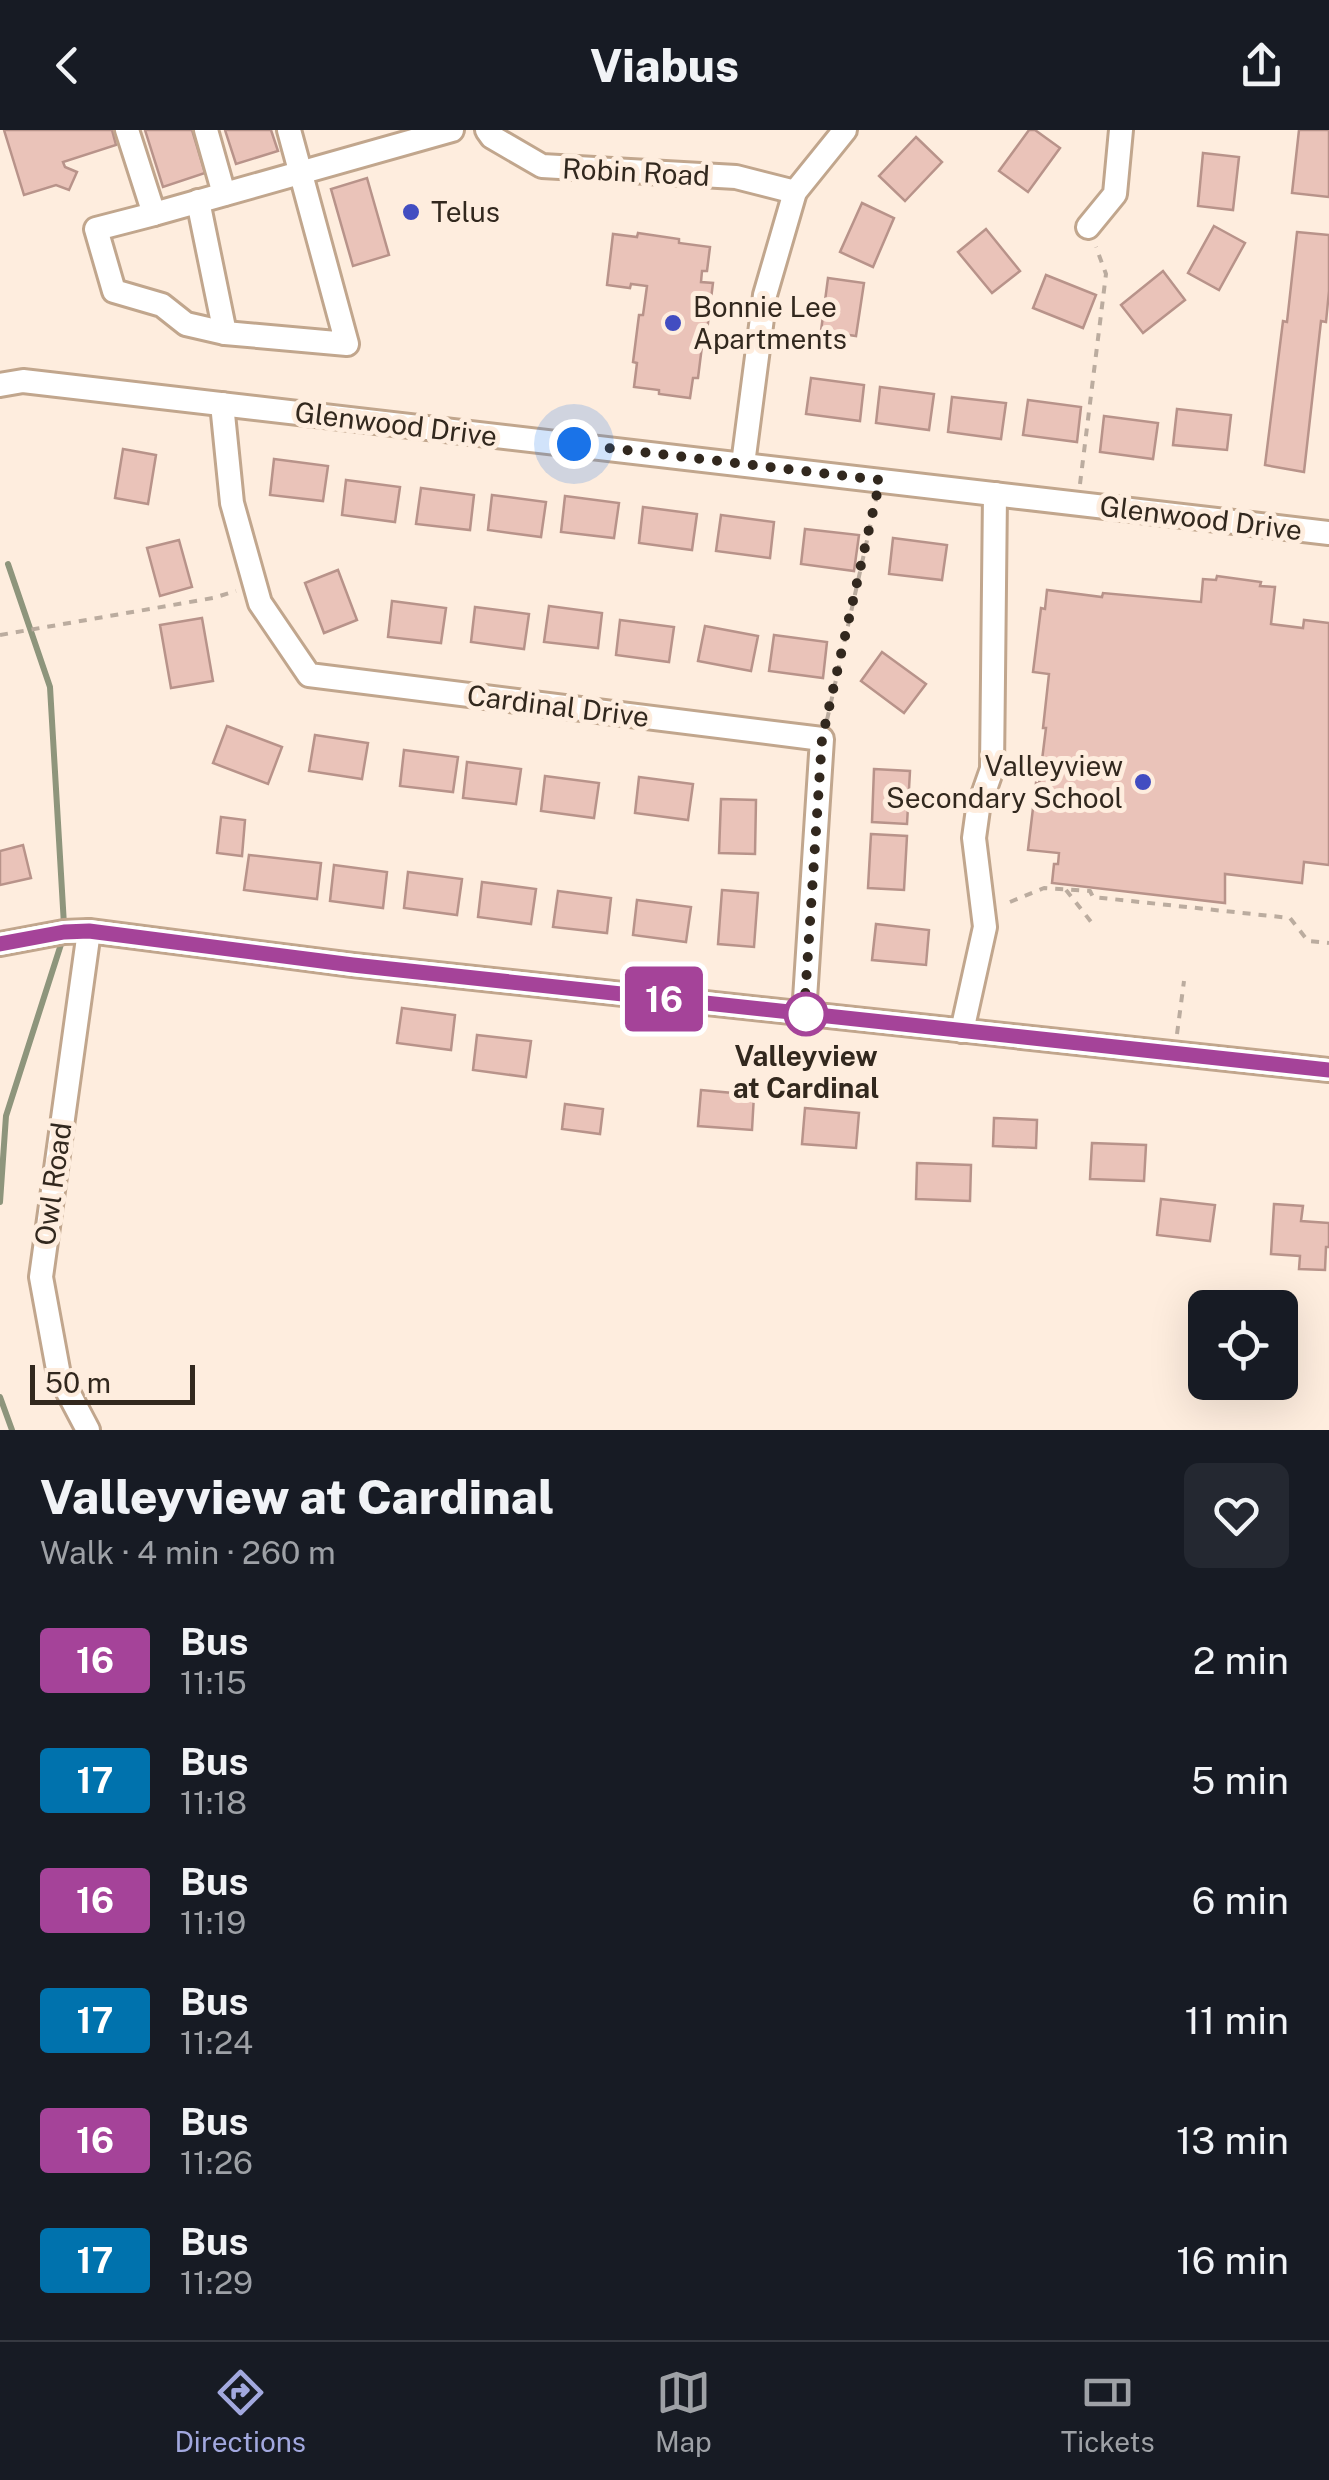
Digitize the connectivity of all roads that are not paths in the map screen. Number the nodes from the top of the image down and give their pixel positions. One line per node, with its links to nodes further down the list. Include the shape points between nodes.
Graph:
1 (128, 130): 12 (street)
2 (206, 130): 10 (street)
3 (288, 130): 8 (street)
4 (452, 130): 8 (street)
5 (487, 130): 9 (street, Robin Road, via 542,166 736,177)
6 (846, 130): 9 (street)
7 (1122, 130): 13 (street, via 1115,194)
8 (301, 172): 10 (street); 14 (street, via 347,344)
9 (795, 192): 17 (street, via 765,295)
10 (224, 194): 11 (street)
11 (198, 201): 12 (street); 14 (street)
12 (154, 214): 14 (street, via 96,229 114,292)
13 (1088, 227)
14 (224, 333)
15 (0, 385): 16 (street, Glenwood Drive)
16 (222, 404): 17 (street, Glenwood Drive); 22 (street, Cardinal Drive, via 232,504 260,603 309,675 822,739)
17 (742, 464): 18 (street, Glenwood Drive)
18 (995, 494): 19 (street, Glenwood Drive); 23 (street, via 992,770 974,838 986,927)
19 (1329, 533)
20 (89, 931): 21 (street); 22 (street); 25 (street, Owl Road, via 41,1277 58,1375)
21 (0, 944)
22 (804, 1014): 23 (street)
23 (962, 1031): 24 (street)
24 (1329, 1070)
25 (88, 1430)

